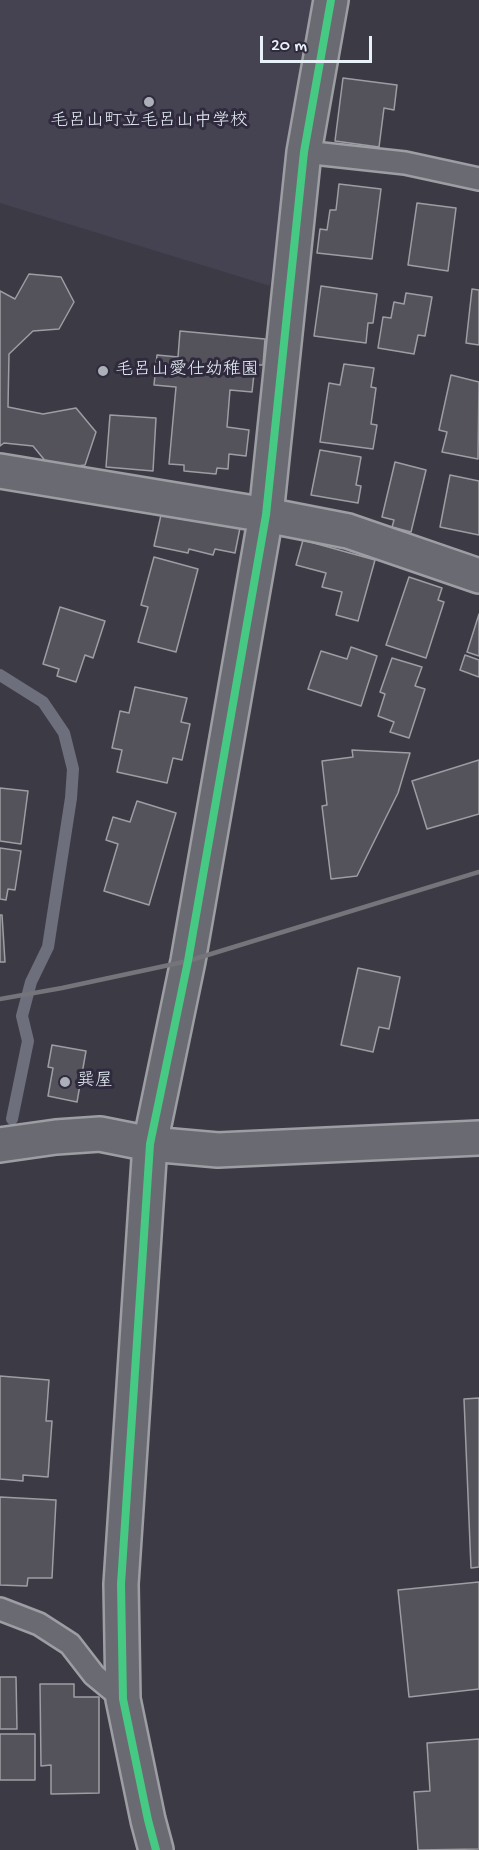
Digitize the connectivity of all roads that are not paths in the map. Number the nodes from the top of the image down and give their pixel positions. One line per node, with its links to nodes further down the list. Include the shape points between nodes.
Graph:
1 (331, 0): 2 (street)
2 (304, 152): 3 (lane, via 405,163); 5 (street)
3 (479, 179)
4 (0, 471): 5 (street)
5 (266, 515): 6 (street, via 348,531); 8 (street, via 188,961)
6 (479, 576)
7 (479, 1138): 8 (street, via 218,1150)
8 (150, 1144): 9 (street, via 100,1134); 11 (street, via 121,1584)
9 (0, 1145)
10 (0, 1609): 11 (lane, via 39,1624 70,1644 94,1675)
11 (123, 1699): 12 (street)
12 (156, 1850)

